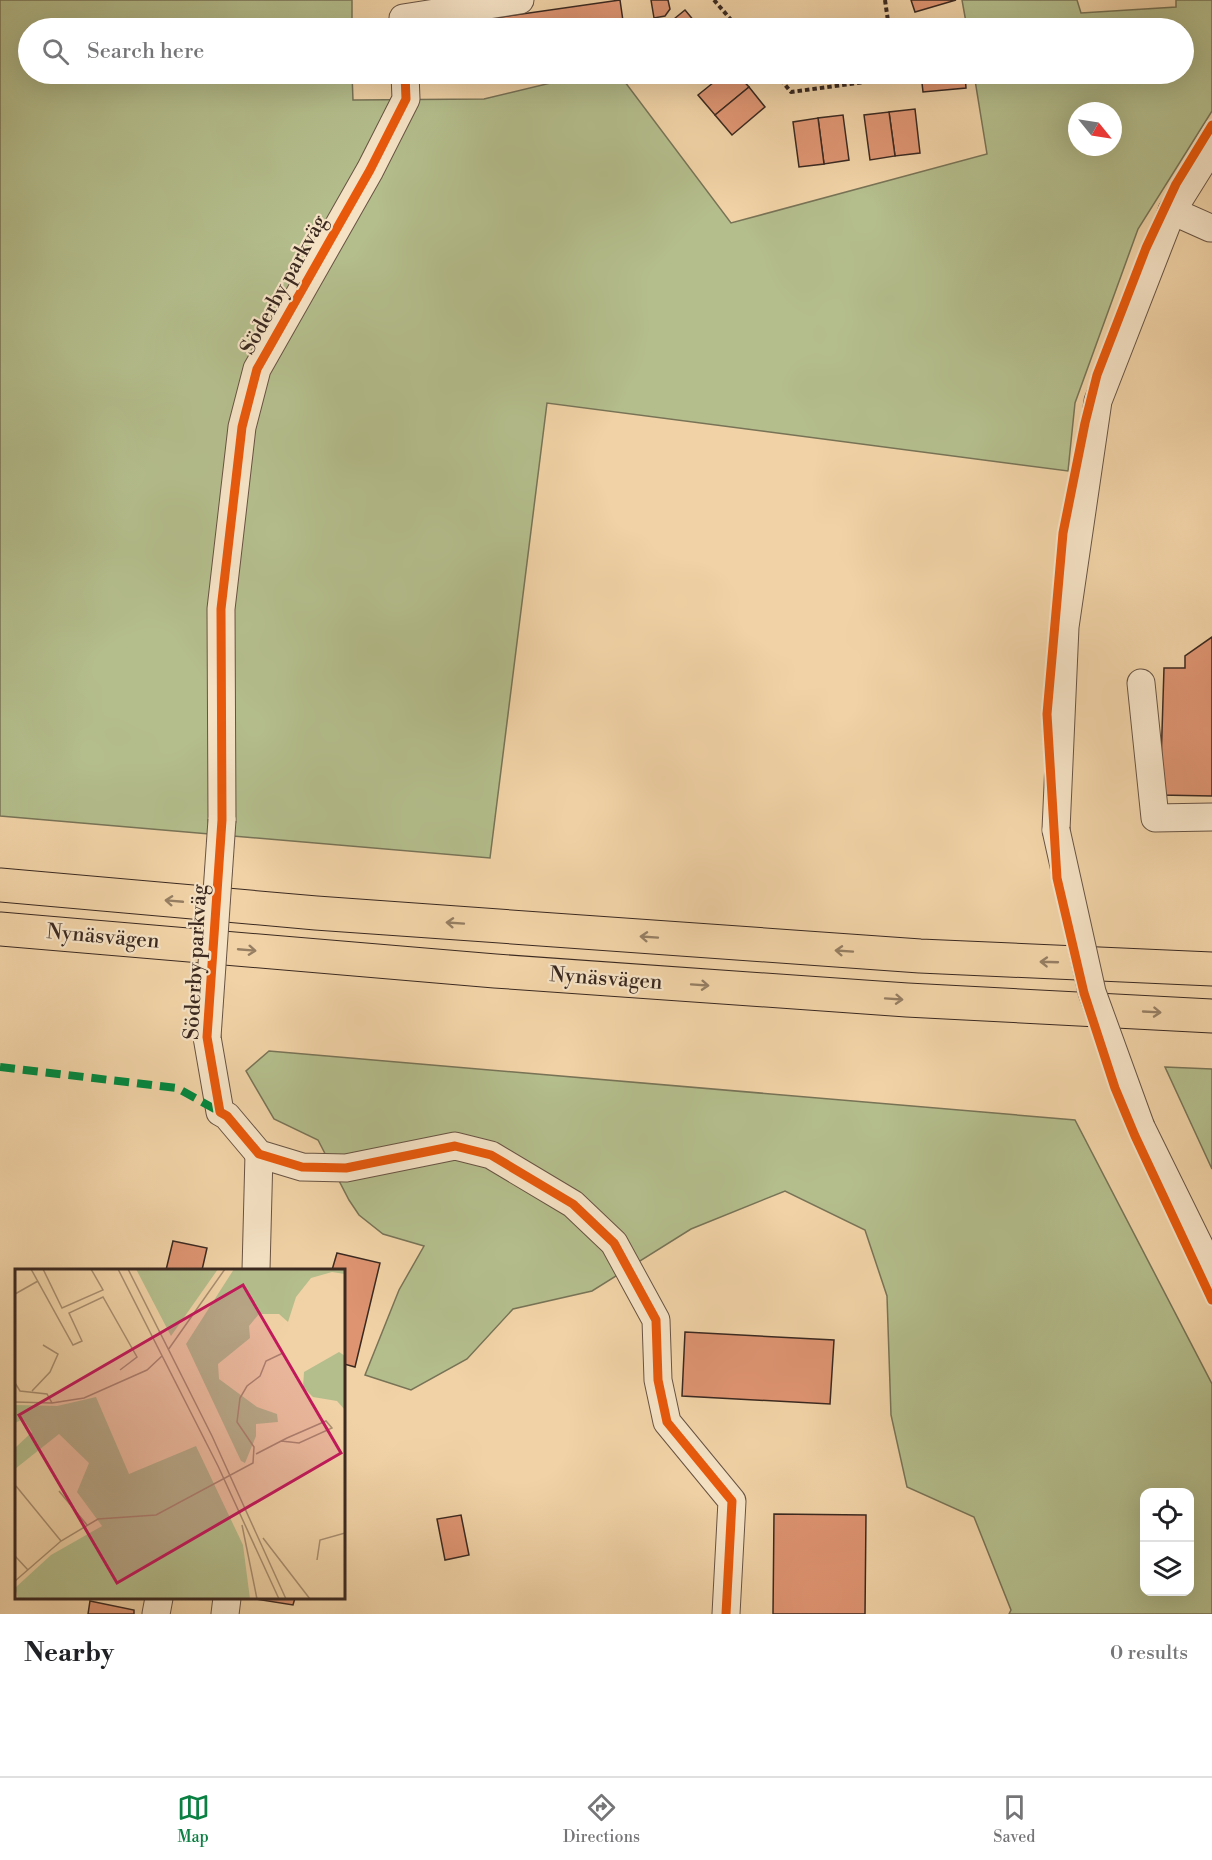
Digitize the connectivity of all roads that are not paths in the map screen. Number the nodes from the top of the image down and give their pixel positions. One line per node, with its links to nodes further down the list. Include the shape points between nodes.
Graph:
1 (520, 0): 2 (street)
2 (403, 16)
3 (405, 84): 15 (street, Söderby parkväg, bridge, via 406,99 370,170 257,369 242,427 221,609 222,820 207,1037 220,1112)
4 (1212, 147): 5 (street)
5 (1172, 211): 6 (street); 17 (street, bridge, via 1098,401 1065,627 1056,831 1092,992 1141,1127)
6 (1212, 228)
7 (1141, 683): 8 (street, via 1155,818)
8 (1212, 817)
9 (0, 877): 11 (highway)
10 (0, 885): 11 (highway, Nynäsvägen)
11 (47, 889): 13 (highway, Nynäsvägen, one-way to 11, via 920,956 316,914)
12 (0, 928): 14 (highway, Nynäsvägen, one-way to 14, via 507,972 907,1000)
13 (1212, 969)
14 (1212, 1016)
15 (259, 1154): 16 (street); 22 (street, via 302,1167 346,1167 455,1146 464,1148 491,1155 573,1204 614,1243 656,1320 658,1380 667,1422 732,1501)
16 (256, 1269)
17 (1212, 1271)
18 (159, 1599): 20 (street)
19 (227, 1599): 21 (street)
20 (156, 1614)
21 (225, 1614)
22 (726, 1614)

